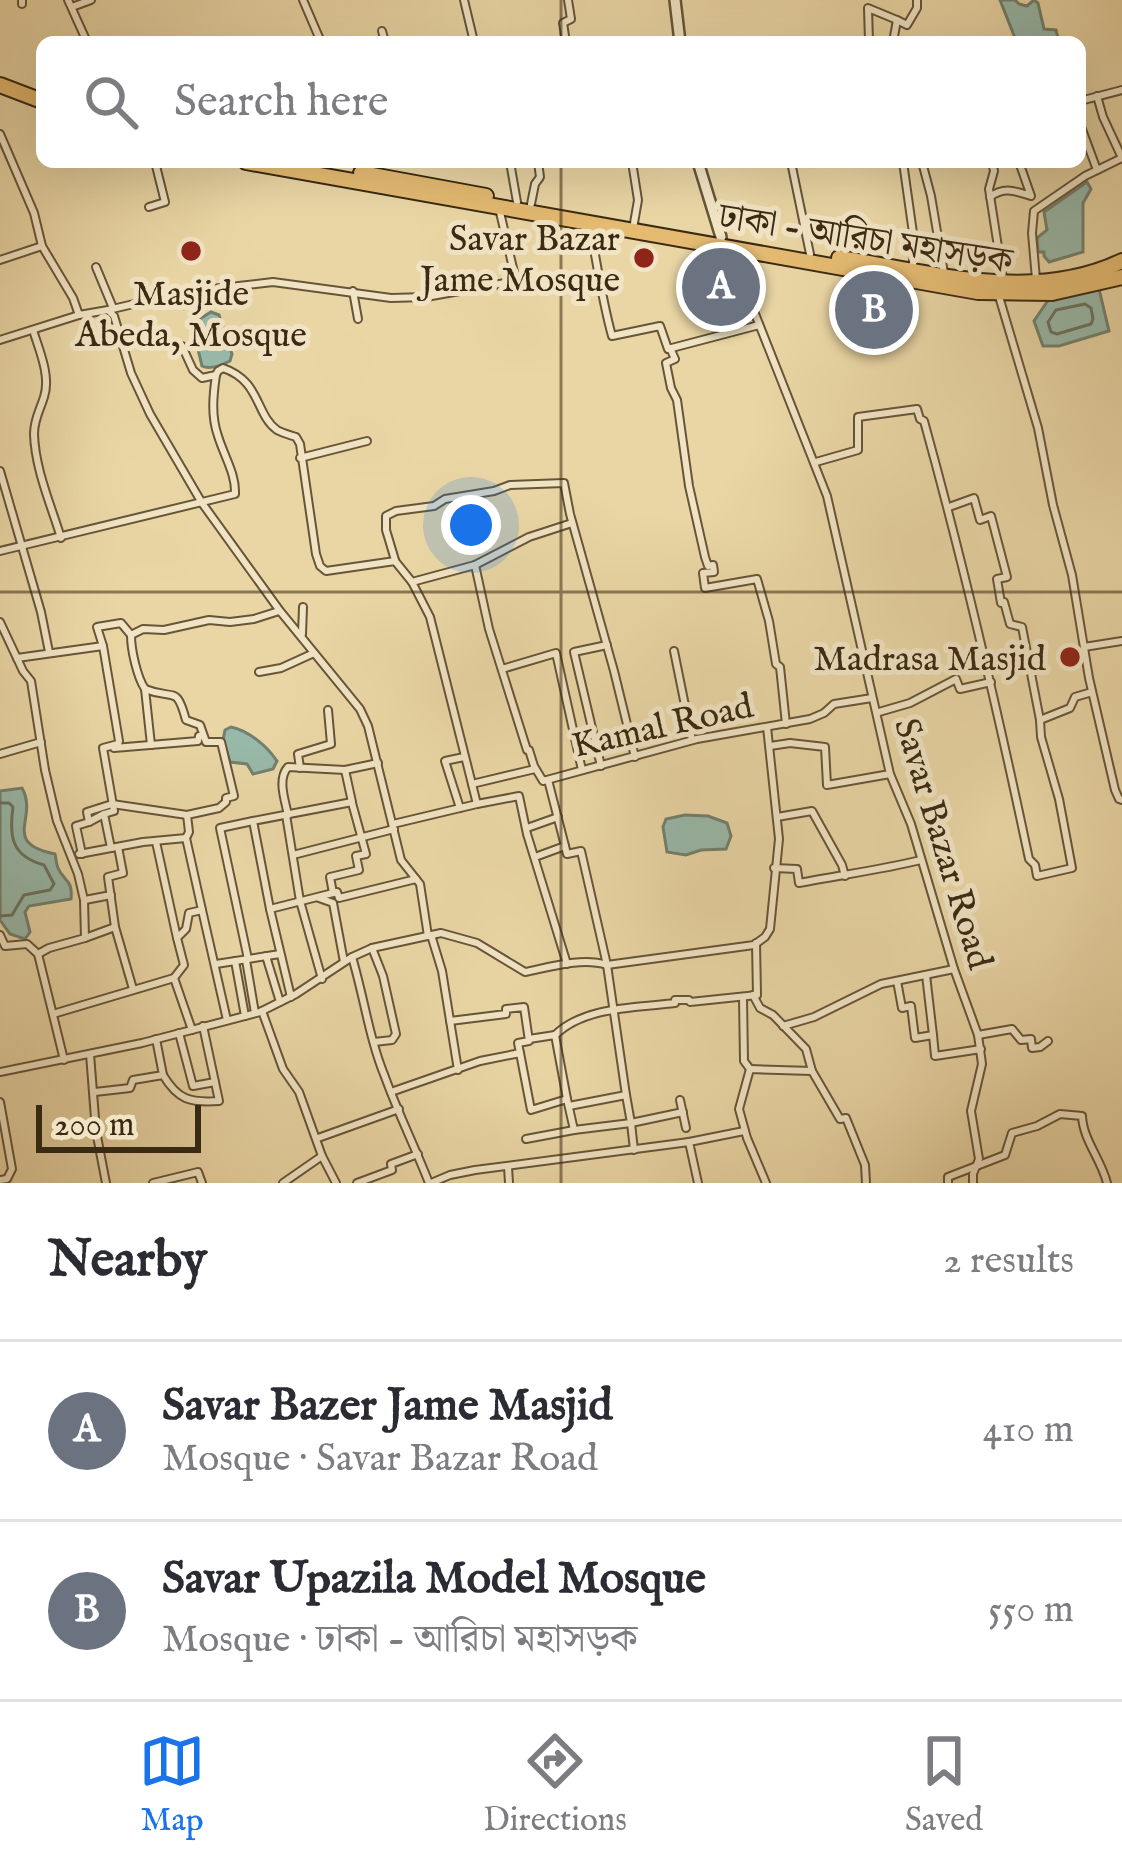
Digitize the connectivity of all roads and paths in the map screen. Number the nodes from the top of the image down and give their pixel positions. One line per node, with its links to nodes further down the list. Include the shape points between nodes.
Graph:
1 (91, 0): 7 (street)
2 (303, 0): 11 (street)
3 (464, 0): 13 (street)
4 (568, 0): 14 (street)
5 (675, 0): 15 (street)
6 (916, 0): 8 (street, via 908,26)
7 (70, 3): 10 (street)
8 (897, 20): 16 (street, via 868,8); 17 (street)
9 (382, 31): 12 (street)
10 (84, 36)
11 (318, 36)
12 (383, 36)
13 (473, 36)
14 (565, 36)
15 (679, 36)
16 (869, 36)
17 (893, 36)
18 (0, 81): 19 (highway); 22 (highway)
19 (36, 90)
20 (1122, 90): 21 (street)
21 (1097, 96): 23 (street); 26 (street)
22 (36, 98)
23 (1086, 99)
24 (0, 134): 47 (street)
25 (1086, 140): 39 (street)
26 (1122, 158): 39 (street)
27 (156, 168): 42 (street, via 165,202)
28 (278, 168): 43 (highway, ঢাকা - আরিচা মহাসড়ক)
29 (362, 168): 41 (highway, ঢাকা - আরিচা মহাসড়ক)
30 (512, 168): 41 (street)
31 (539, 168): 41 (street)
32 (633, 168): 45 (street)
33 (700, 168): 46 (street)
34 (792, 168): 48 (street)
35 (904, 168): 52 (street)
36 (924, 168): 53 (street)
37 (992, 168): 40 (street)
38 (1021, 168): 40 (street, via 1031,196 1012,189)
39 (1097, 170): 55 (street, via 1034,211)
40 (990, 197): 56 (street)
41 (524, 203): 45 (highway, ঢাকা - আরিচা মহাসড়ক)
42 (148, 207)
43 (499, 208): 44 (highway, ঢাকা - আরিচা মহাসড়ক); 57 (street, via 516,281 426,297)
44 (589, 222): 46 (highway, ঢাকা - আরিচা মহাসড়ক); 65 (street, via 612,336 660,326)
45 (634, 223): 46 (highway, ঢাকা - আরিচা মহাসড়ক)
46 (725, 242): 48 (highway, ঢাকা - আরিচা মহাসড়ক); 56 (highway, ঢাকা - আরিচা মহাসড়ক, via 978,292); 61 (street, Savar Bazar Road)
47 (42, 246): 49 (street); 59 (street)
48 (810, 254): 52 (highway, ঢাকা - আরিচা মহাসড়ক)
49 (0, 260)
50 (1122, 261): 55 (highway, ঢাকা - আরিচা মহাসড়ক)
51 (96, 267): 58 (street)
52 (913, 269): 53 (highway, ঢাকা - আরিচা মহাসড়ক)
53 (944, 277): 56 (highway, ঢাকা - আরিচা মহাসড়ক)
54 (1122, 277): 56 (highway, ঢাকা - আরিচা মহাসড়ক, via 1052,292)
55 (1036, 281): 56 (highway, ঢাকা - আরিচা মহাসড়ক)
56 (1001, 287): 88 (street)
57 (353, 291): 58 (street, via 273,282); 60 (street)
58 (111, 309): 59 (street); 71 (street, via 150,414)
59 (79, 315): 62 (street)
60 (358, 319)
61 (759, 325): 65 (street); 69 (street, Savar Bazar Road)
62 (32, 330): 63 (street); 74 (street, via 46,388 34,436)
63 (0, 340)
64 (182, 346): 66 (street, via 202,378)
65 (670, 348): 102 (street, via 675,359 666,363 689,486 713,565 714,572 703,573 705,588 757,579)
66 (217, 375): 68 (street, via 223,368 239,375 270,423 296,437); 71 (street, via 216,431 236,494)
67 (367, 441): 68 (street)
68 (300, 458): 77 (street, via 320,566 336,571)
69 (814, 463): 72 (street, via 858,450 858,417 917,409); 98 (street, Savar Bazar Road)
70 (0, 471): 75 (street)
71 (202, 503): 74 (street); 81 (street)
72 (949, 507): 95 (street); 101 (street, via 974,498 980,520 991,516 1007,577 997,579 1001,603 1010,624 1022,628)
73 (572, 524): 77 (street, via 564,483 510,485 386,516); 78 (street); 86 (street)
74 (61, 538): 75 (street)
75 (21, 547): 76 (street); 90 (street)
76 (0, 551)
77 (395, 561): 79 (street)
78 (475, 565): 79 (street); 93 (street, Kamal Road)
79 (412, 583): 111 (street, via 430,617)
80 (303, 607): 84 (street)
81 (280, 611): 83 (street); 84 (street)
82 (0, 622): 92 (street)
83 (131, 635): 87 (street, via 121,623 97,627); 96 (street)
84 (302, 637): 91 (street)
85 (1122, 641): 88 (street)
86 (607, 645): 112 (street); 114 (street, via 574,652)
87 (104, 646): 90 (street); 109 (street, via 119,741)
88 (1084, 647): 97 (street)
89 (674, 651): 105 (street)
90 (50, 652): 92 (street)
91 (314, 653): 94 (street); 113 (street, via 360,709)
92 (17, 658): 106 (street, via 31,681)
93 (501, 669): 116 (street, Kamal Road); 118 (street, via 556,653)
94 (259, 672)
95 (992, 682): 100 (street, via 960,689 956,679); 101 (street, via 1037,876 1072,868)
96 (145, 689): 104 (street, via 177,695); 107 (street)
97 (1092, 692): 101 (street); 122 (street)
98 (872, 698): 100 (street, Savar Bazar Road); 102 (street, Kamal Road)
99 (328, 710): 115 (street, via 331,744 298,754)
100 (878, 713): 119 (street, Savar Bazar Road)
101 (1040, 720)
102 (786, 724): 103 (street, Kamal Road)
103 (767, 727): 105 (street, Kamal Road); 108 (street)
104 (202, 736): 107 (street); 126 (street, via 221,742 234,796)
105 (692, 740): 112 (street, Kamal Road)
106 (40, 742): 110 (street); 150 (street)
107 (151, 745): 109 (street)
108 (770, 746): 119 (street, via 825,747 827,785); 132 (street)
109 (103, 748): 125 (street)
110 (0, 754)
111 (464, 757): 121 (street); 127 (street, via 445,761)
112 (635, 757): 114 (street, Kamal Road)
113 (378, 764): 117 (street); 135 (street)
114 (601, 766): 118 (street, Kamal Road)
115 (300, 768): 117 (street); 130 (street, via 284,772)
116 (535, 769): 120 (street, Kamal Road); 121 (street)
117 (345, 770): 123 (street)
118 (582, 770): 120 (street, Kamal Road)
119 (890, 774): 145 (street, Savar Bazar Road)
120 (548, 779): 131 (street)
121 (472, 784): 124 (street)
122 (1122, 800)
123 (352, 802): 130 (street); 138 (street)
124 (478, 804): 127 (street); 137 (street, via 519,796)
125 (112, 805): 128 (street, via 114,812); 129 (street); 134 (street, via 87,812)
126 (219, 808): 129 (street); 136 (street)
127 (460, 808): 135 (street)
128 (104, 814): 134 (street); 142 (street)
129 (187, 815): 139 (street)
130 (287, 815): 133 (street); 143 (street)
131 (558, 818): 137 (street); 141 (street)
132 (777, 818): 146 (street); 147 (street, via 812,812)
133 (253, 821): 136 (street); 154 (street)
134 (89, 822): 142 (street, via 76,826 81,854)
135 (393, 826): 138 (street); 148 (street, via 401,860)
136 (220, 828): 166 (street)
137 (526, 829): 144 (street)
138 (361, 836): 143 (street); 149 (street, via 366,854 356,856 359,869 330,878)
139 (186, 838): 140 (street); 155 (street)
140 (156, 841): 142 (street); 160 (street)
141 (565, 846): 144 (street); 171 (street, via 567,854 581,851)
142 (115, 847): 151 (street, via 123,873 108,877)
143 (293, 855): 153 (street)
144 (535, 857): 170 (street)
145 (921, 860): 147 (street); 172 (street, Savar Bazar Road)
146 (774, 868): 147 (street, via 796,869 799,883); 161 (street, via 770,929)
147 (845, 876)
148 (416, 879): 149 (street); 158 (street)
149 (333, 893): 152 (street)
150 (83, 895): 151 (street); 159 (street)
151 (111, 895): 156 (street)
152 (316, 897): 153 (street); 167 (street, via 333,903)
153 (300, 901): 154 (street); 175 (street)
154 (270, 909): 164 (street)
155 (202, 910): 160 (street, via 189,913); 169 (street)
156 (115, 927): 159 (street); 177 (street)
157 (0, 934): 163 (street, via 5,946 26,944)
158 (430, 936): 162 (street); 170 (street, via 477,943 525,972); 186 (street)
159 (86, 938): 163 (street)
160 (177, 938): 174 (street, via 184,965)
161 (756, 944): 171 (street); 178 (street, via 757,995)
162 (372, 948): 167 (street); 197 (street, via 396,1034)
163 (38, 954): 183 (street)
164 (280, 954): 165 (street); 179 (street)
165 (266, 956): 166 (street); 180 (street)
166 (247, 959): 168 (street); 182 (street)
167 (348, 959): 175 (street); 197 (street)
168 (235, 962): 169 (street); 184 (street)
169 (216, 964): 185 (street)
170 (567, 964): 171 (street)
171 (608, 964): 181 (street)
172 (954, 969): 173 (street); 193 (street, Savar Bazar Road)
173 (926, 975): 176 (street); 192 (street)
174 (174, 978): 177 (street); 189 (street)
175 (322, 979): 179 (street)
176 (897, 981): 188 (street); 192 (street, via 915,1038)
177 (133, 989): 183 (street)
178 (748, 995): 181 (street); 188 (street); 202 (street)
179 (291, 997): 180 (street)
180 (280, 1002): 182 (street)
181 (613, 1011): 191 (street); 210 (street)
182 (259, 1012): 184 (street); 220 (street)
183 (53, 1014): 201 (street)
184 (245, 1016): 185 (street)
185 (227, 1020): 187 (street)
186 (450, 1021): 195 (street, via 524,1007); 203 (street)
187 (203, 1026): 189 (street); 207 (street)
188 (783, 1026): 204 (street, via 806,1048)
189 (192, 1030): 190 (street)
190 (179, 1033): 194 (street); 207 (street, via 193,1086)
191 (555, 1035): 195 (street); 213 (street)
192 (933, 1035): 198 (street, via 935,1056)
193 (978, 1035): 196 (street, via 1012,1029 1033,1048); 198 (street, Savar Bazar Road)
194 (156, 1040): 200 (street); 206 (street)
195 (529, 1040): 199 (street, via 518,1043)
196 (1048, 1041)
197 (374, 1042): 209 (street)
198 (981, 1049): 227 (street, Savar Bazar Road, via 971,1111)
199 (520, 1053): 203 (street); 213 (street, via 531,1110)
200 (91, 1054): 201 (street); 208 (street)
201 (64, 1060): 205 (street)
202 (750, 1069): 204 (street); 219 (street, via 739,1109)
203 (458, 1070): 209 (street)
204 (812, 1071): 239 (street, via 846,1118)
205 (0, 1072)
206 (163, 1075): 207 (street, via 173,1093 212,1102 219,1101); 208 (street)
207 (215, 1082)
208 (95, 1092): 229 (street)
209 (392, 1092): 214 (street)
210 (626, 1095): 213 (street); 216 (street)
211 (680, 1100): 215 (street)
212 (0, 1102): 228 (street, via 11,1157 10,1174)
213 (568, 1103): 218 (street)
214 (399, 1109): 220 (street); 224 (street)
215 (683, 1112): 216 (street); 217 (street)
216 (631, 1123): 218 (street); 223 (street)
217 (686, 1128)
218 (574, 1130): 221 (street)
219 (745, 1131): 222 (street); 238 (street)
220 (317, 1138): 225 (street)
221 (526, 1139)
222 (688, 1142): 223 (street); 237 (street)
223 (634, 1150): 226 (street)
224 (418, 1154): 234 (street); 235 (street)
225 (322, 1156): 232 (street); 233 (street)
226 (508, 1167): 235 (street); 236 (street)
227 (975, 1168): 240 (street); 241 (street, Savar Bazar Road); 242 (street, via 1006,1155 1012,1133 1068,1113 1082,1116)
228 (0, 1180)
229 (106, 1183)
230 (153, 1183): 231 (street, via 198,1172)
231 (202, 1183)
232 (284, 1183)
233 (336, 1183)
234 (357, 1183)
235 (430, 1183)
236 (509, 1183)
237 (698, 1183)
238 (766, 1183)
239 (866, 1183)
240 (948, 1183)
241 (973, 1183)
242 (1107, 1183)

